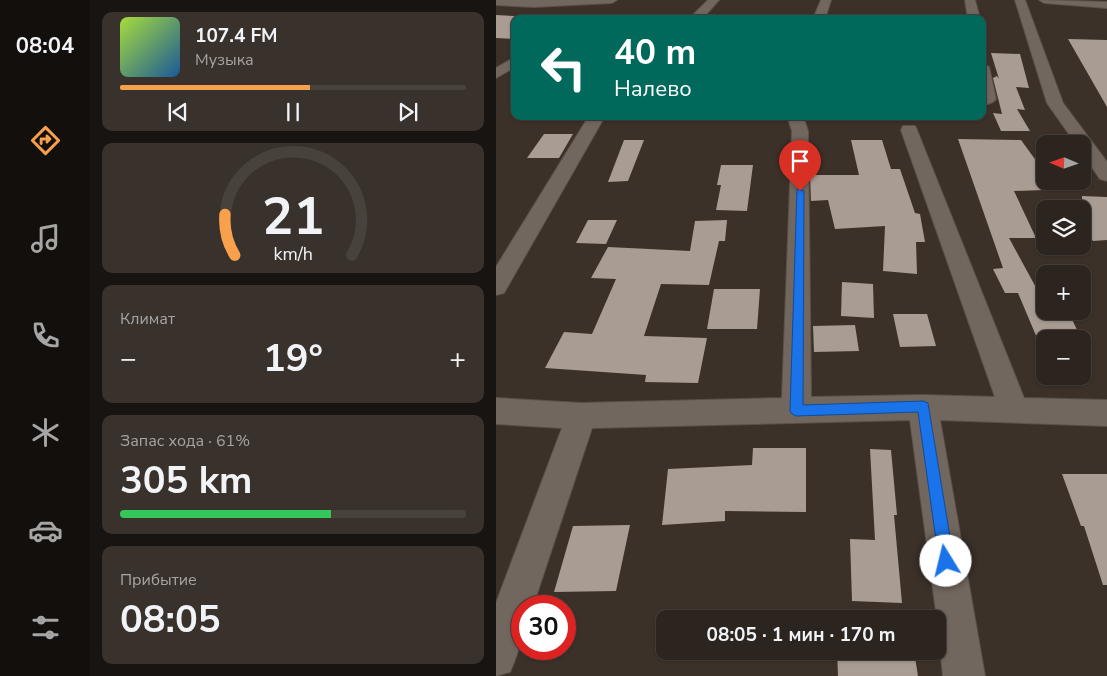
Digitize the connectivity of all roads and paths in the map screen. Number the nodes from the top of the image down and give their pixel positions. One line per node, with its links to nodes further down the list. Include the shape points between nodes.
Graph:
1 (609, 0): 7 (street); 10 (street)
2 (714, 0): 11 (street)
3 (826, 0): 12 (street)
4 (970, 0): 13 (street)
5 (1020, 0): 21 (street, via 1054,103)
6 (1047, 0): 9 (street)
7 (558, 1): 8 (street)
8 (496, 2)
9 (1107, 5)
10 (585, 14)
11 (699, 15)
12 (820, 15)
13 (973, 15)
14 (511, 64): 15 (street)
15 (496, 74)
16 (986, 88): 17 (street)
17 (988, 98)
18 (595, 120): 22 (street)
19 (796, 120): 26 (street, via 800,131)
20 (910, 130): 24 (street)
21 (1107, 175)
22 (496, 287)
23 (923, 407): 24 (street); 26 (street); 30 (street)
24 (1014, 409): 27 (street)
25 (496, 411): 28 (street)
26 (796, 411): 28 (street)
27 (1107, 413)
28 (581, 416): 29 (street)
29 (496, 658)
30 (964, 676)

